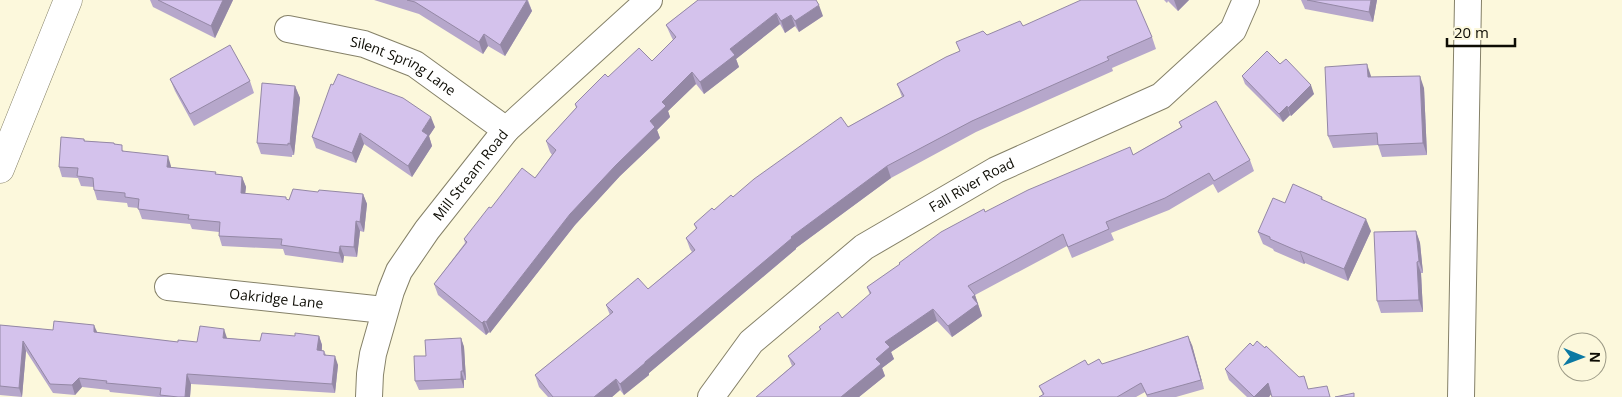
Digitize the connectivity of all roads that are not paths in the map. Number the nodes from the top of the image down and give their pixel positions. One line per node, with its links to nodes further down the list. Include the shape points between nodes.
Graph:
1 (68, 0): 7 (street)
2 (649, 0): 6 (street, Mill Stream Road)
3 (1246, 0): 11 (street, Fall River Road, via 1233,30 1161,96 996,170 864,247 751,342)
4 (1468, 0): 12 (street)
5 (288, 29): 6 (street, Silent Spring Lane, via 364,44 415,64)
6 (506, 130): 9 (street, Mill Stream Road, via 399,271)
7 (0, 169)
8 (168, 287): 9 (street, Oakridge Lane)
9 (384, 310): 10 (street, Mill Stream Road, via 370,374)
10 (369, 397)
11 (711, 397)
12 (1461, 397)

